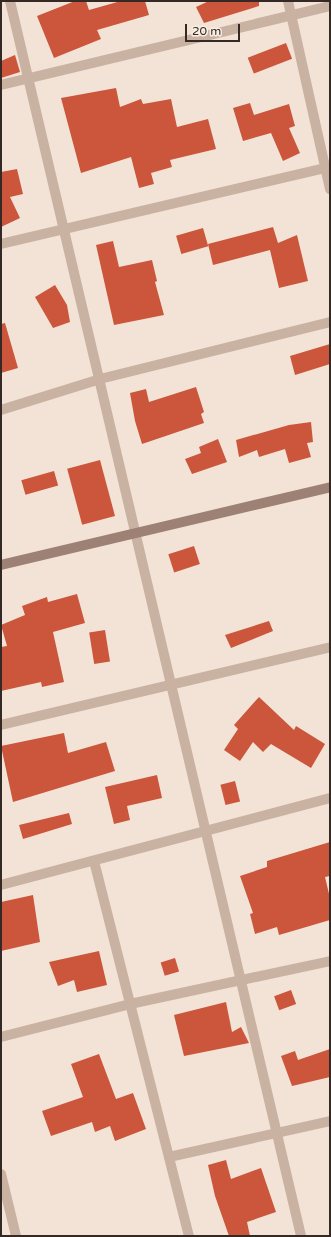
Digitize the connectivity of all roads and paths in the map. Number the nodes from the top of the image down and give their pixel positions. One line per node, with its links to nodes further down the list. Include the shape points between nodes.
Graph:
1 (10, 1): 5 (street)
2 (288, 1): 4 (street)
3 (330, 6): 4 (street)
4 (292, 15): 5 (street); 7 (street)
5 (27, 79): 6 (street); 9 (street)
6 (1, 85)
7 (328, 168): 8 (street); 9 (street)
8 (330, 189)
9 (63, 230): 10 (street); 12 (street)
10 (1, 244)
11 (330, 322): 12 (street)
12 (100, 379): 13 (street); 15 (street)
13 (1, 410)
14 (330, 487): 15 (street)
15 (137, 532): 16 (street); 18 (street)
16 (1, 565)
17 (330, 647): 18 (street)
18 (173, 685): 19 (street); 21 (street)
19 (1, 725)
20 (330, 798): 21 (street)
21 (207, 832): 22 (street); 25 (street)
22 (94, 861): 23 (street); 26 (street)
23 (1, 885)
24 (330, 961): 25 (street)
25 (241, 979): 26 (street); 29 (street)
26 (130, 1004): 27 (street); 30 (street)
27 (1, 1038)
28 (330, 1121): 29 (street)
29 (277, 1133): 30 (street); 35 (street)
30 (169, 1157): 34 (street)
31 (1, 1174): 32 (street)
32 (2, 1186): 33 (street)
33 (16, 1236)
34 (189, 1236)
35 (301, 1236)

